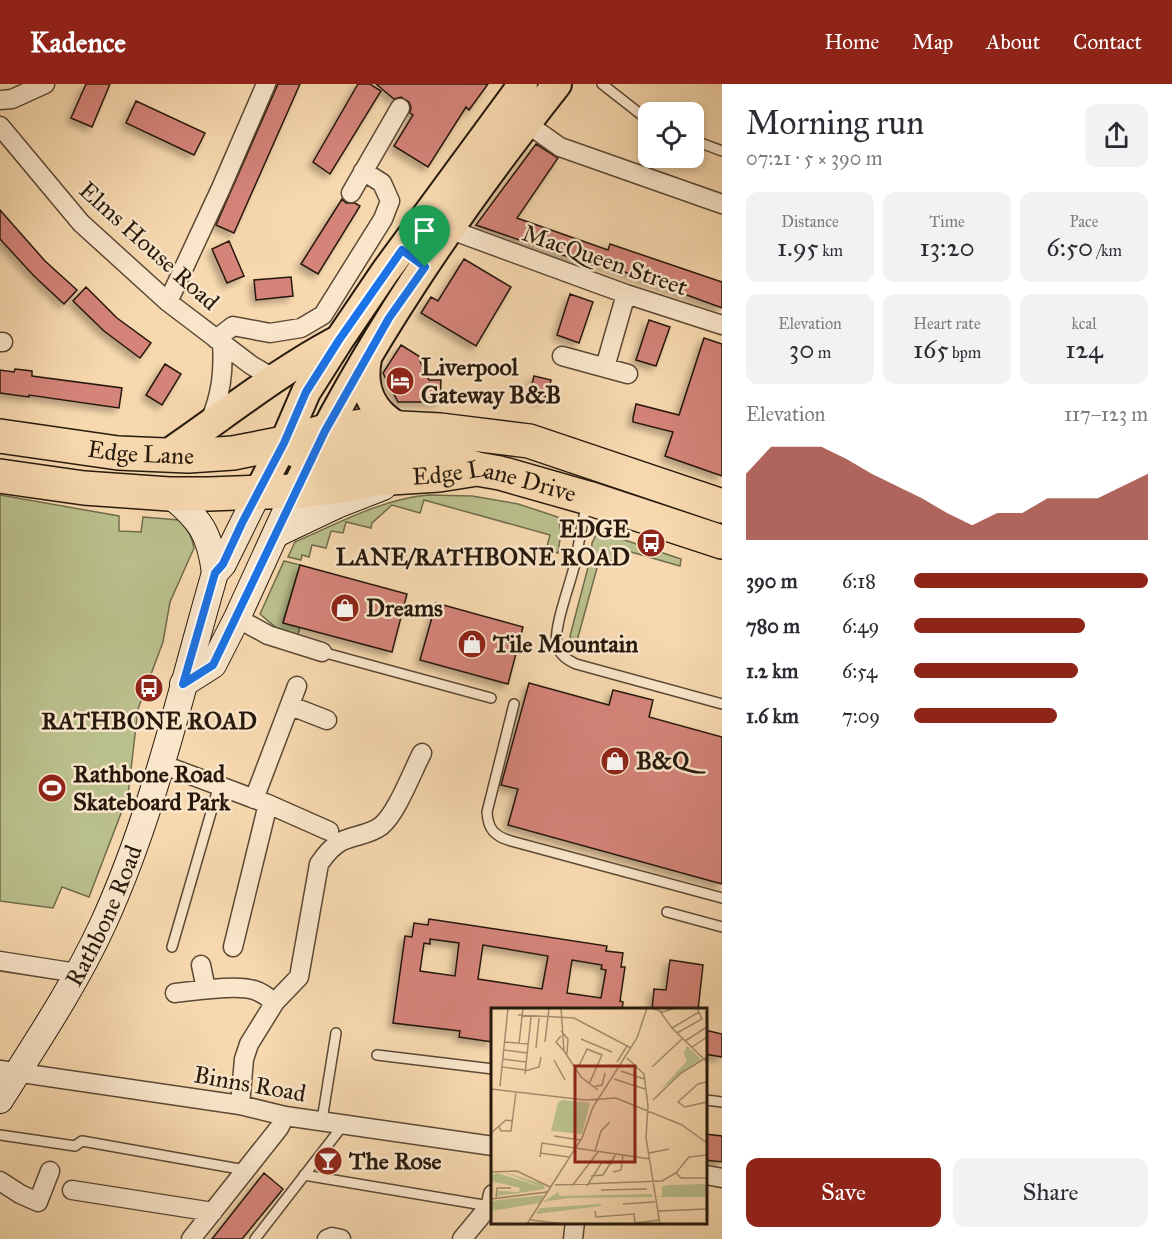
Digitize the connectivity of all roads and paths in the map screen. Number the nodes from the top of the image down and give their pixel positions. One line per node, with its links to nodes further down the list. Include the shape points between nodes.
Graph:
1 (45, 84): 6 (street, via 12,99)
2 (266, 84): 20 (street)
3 (523, 84): 17 (main road)
4 (557, 84): 9 (main road)
5 (602, 84): 8 (lane)
6 (0, 100)
7 (400, 108): 13 (street)
8 (638, 112)
9 (526, 123): 15 (street, via 560,147); 16 (main road)
10 (0, 126): 20 (street, Elms House Road, via 81,223)
11 (704, 145): 12 (lane)
12 (722, 151)
13 (363, 171): 14 (street); 23 (street, via 382,183 390,201 383,219 323,315 301,328 270,333 233,326)
14 (351, 193)
15 (722, 204)
16 (462, 234): 18 (main road); 19 (street, MacQueen Street)
17 (402, 250): 18 (main road); 22 (main road)
18 (425, 267): 25 (main road)
19 (626, 294): 21 (street, MacQueen Street); 26 (street)
20 (168, 302): 23 (street, Elms House Road)
21 (722, 325)
22 (339, 340): 28 (main road); 32 (main road, via 306,392)
23 (219, 341): 28 (street, Elms House Road, via 259,370); 29 (street, Elms House Road, via 224,368 218,402)
24 (562, 356): 26 (street)
25 (367, 357): 30 (main road, via 365,382 369,397 384,417); 32 (main road)
26 (605, 367): 27 (street)
27 (628, 374)
28 (278, 376): 29 (main road)
29 (208, 427): 33 (main road)
30 (399, 427): 32 (highway, Edge Lane Drive, via 362,426); 41 (highway, Edge Lane Drive, via 529,441)
31 (0, 436): 33 (highway, Edge Lane, via 118,453)
32 (307, 443): 33 (highway, Edge Lane, via 233,453); 34 (highway, via 336,456 429,452); 37 (main road); 38 (main road)
33 (166, 455)
34 (477, 469): 36 (highway, Edge Lane Drive); 40 (highway, Edge Lane Drive)
35 (0, 476): 39 (highway, Edge Lane, via 84,488)
36 (405, 477): 37 (highway, Edge Lane Drive); 42 (main road)
37 (295, 491): 38 (highway, Edge Lane Drive); 42 (main road)
38 (258, 492): 39 (highway, Edge Lane); 44 (main road, Rathbone Road)
39 (169, 494): 44 (main road, via 201,524)
40 (588, 498): 43 (highway, Edge Lane Drive); 51 (lane, via 558,629 560,652 576,664)
41 (722, 506)
42 (276, 534): 45 (main road)
43 (722, 542)
44 (215, 573): 47 (main road, Rathbone Road)
45 (237, 618): 46 (street, via 268,636); 47 (main road, via 213,665)
46 (322, 652): 49 (lane)
47 (183, 684): 55 (main road, Rathbone Road)
48 (297, 686): 52 (street)
49 (491, 698)
50 (514, 704): 59 (lane, via 488,812 490,828 496,835)
51 (722, 704)
52 (291, 706): 53 (street); 57 (street)
53 (327, 720)
54 (422, 753): 69 (street, via 381,826 342,841 319,864 298,977)
55 (161, 764): 56 (street); 66 (main road, Rathbone Road, via 117,891)
56 (219, 785): 57 (street); 62 (lane)
57 (261, 801): 58 (street); 63 (street)
58 (329, 831)
59 (722, 898)
60 (667, 912): 61 (lane)
61 (722, 927)
62 (172, 946)
63 (233, 947)
64 (0, 961): 66 (street)
65 (201, 965): 67 (street)
66 (77, 973): 73 (main road, Rathbone Road)
67 (206, 989): 68 (street); 69 (street, via 248,988)
68 (175, 993)
69 (275, 1002): 77 (street, via 249,1044)
70 (336, 1033): 79 (lane)
71 (377, 1055): 72 (lane)
72 (491, 1069)
73 (8, 1072): 74 (main road, Rathbone Road); 77 (street, Binns Road)
74 (0, 1100)
75 (707, 1100): 76 (lane)
76 (722, 1102)
77 (240, 1105): 78 (street, Binns Road)
78 (285, 1116): 79 (street, Binns Road); 83 (street)
79 (322, 1120): 80 (street, Binns Road)
80 (344, 1124): 82 (street, Binns Road); 85 (lane)
81 (0, 1135): 83 (lane, via 75,1146 82,1141)
82 (491, 1146)
83 (245, 1170): 91 (street)
84 (50, 1171): 88 (street, via 38,1202)
85 (304, 1175): 90 (lane); 94 (lane)
86 (707, 1175): 87 (street)
87 (722, 1178)
88 (0, 1180)
89 (72, 1190): 91 (street)
90 (491, 1200): 97 (street)
91 (213, 1212): 93 (street)
92 (575, 1224): 98 (street)
93 (191, 1239)
94 (255, 1239)
95 (327, 1239): 96 (street)
96 (341, 1239)
97 (462, 1239)
98 (573, 1239)

